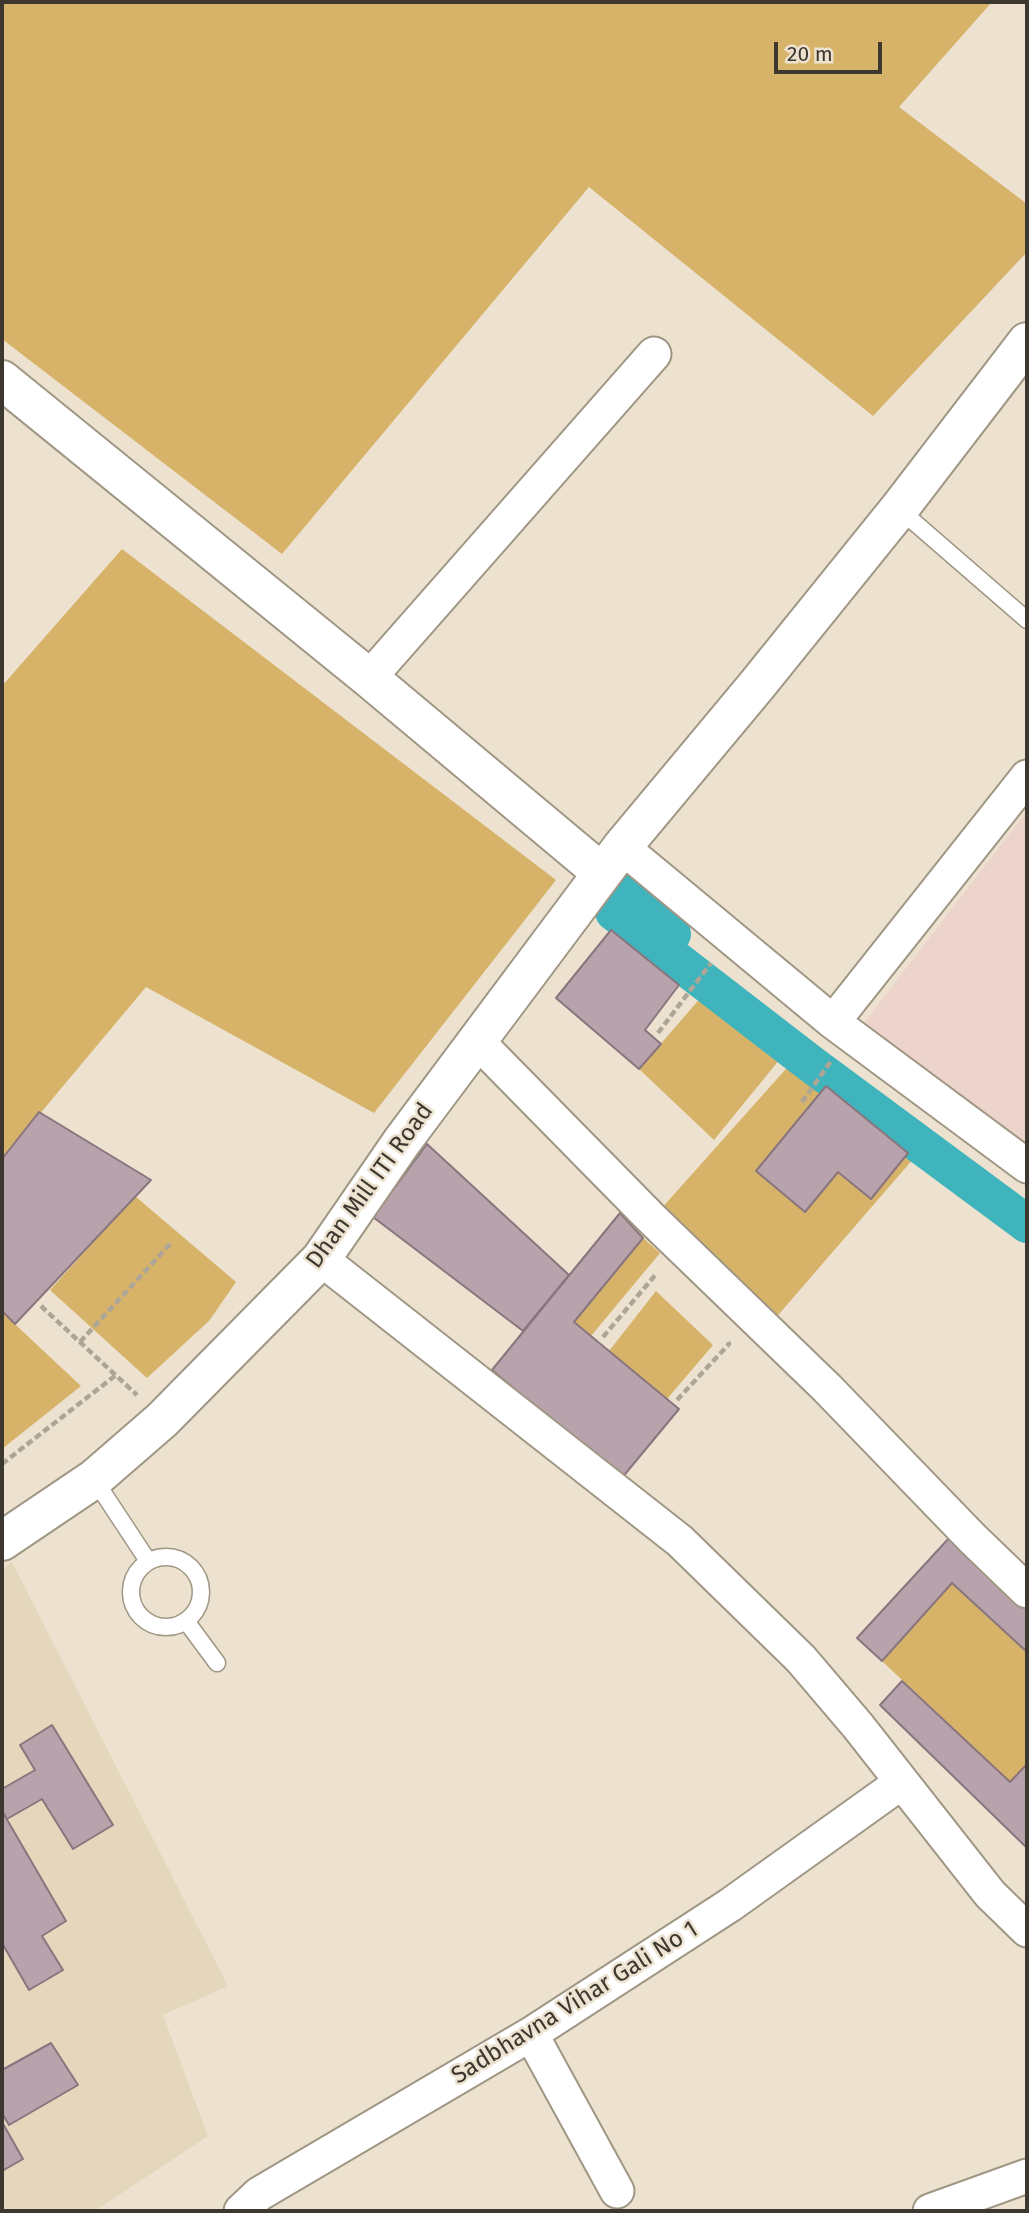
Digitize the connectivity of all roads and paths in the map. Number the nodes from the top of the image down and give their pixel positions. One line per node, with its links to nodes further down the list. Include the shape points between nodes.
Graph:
1 (1027, 342): 4 (main road, Dhan Mill ITI Road)
2 (654, 354): 6 (street)
3 (2, 380): 6 (main road)
4 (899, 509): 5 (lane); 8 (main road, Dhan Mill ITI Road)
5 (1027, 620)
6 (369, 678): 8 (main road)
7 (1027, 777): 10 (street)
8 (612, 860): 10 (street); 12 (main road, Dhan Mill ITI Road)
9 (712, 962): 11 (path)
10 (833, 1022): 15 (street)
11 (658, 1033)
12 (477, 1041): 17 (street); 18 (main road, Dhan Mill ITI Road)
13 (818, 1080): 14 (path)
14 (802, 1102)
15 (1027, 1166)
16 (172, 1242): 24 (path)
17 (680, 1245): 19 (path); 32 (street)
18 (321, 1259): 27 (main road, Dhan Mill ITI Road); 35 (street, via 680,1541 801,1659)
19 (656, 1274): 20 (path); 23 (path)
20 (665, 1283)
21 (41, 1306): 24 (path)
22 (720, 1335): 26 (path, via 729,1344)
23 (603, 1336)
24 (80, 1342): 25 (path)
25 (116, 1375): 27 (path); 28 (path)
26 (677, 1400)
27 (162, 1420): 29 (main road, Dhan Mill ITI Road)
28 (2, 1464)
29 (94, 1479): 30 (main road, Dhan Mill ITI Road); 31 (lane)
30 (2, 1541)
31 (148, 1561): 33 (lane, via 160,1557 183,1560 199,1578 200,1602); 33 (lane, via 134,1578 132,1601 137,1611 144,1620 165,1628)
32 (1027, 1591)
33 (186, 1621): 34 (lane)
34 (217, 1663)
35 (902, 1782): 36 (street, via 990,1894); 37 (street, Sadbhavna Vihar Gali No 1, via 730,1905)
36 (1027, 1930)
37 (531, 2034): 39 (street); 40 (street, Sadbhavna Vihar Gali No 1, via 259,2194)
38 (1027, 2176): 41 (street)
39 (617, 2191)
40 (241, 2211)
41 (930, 2211)

